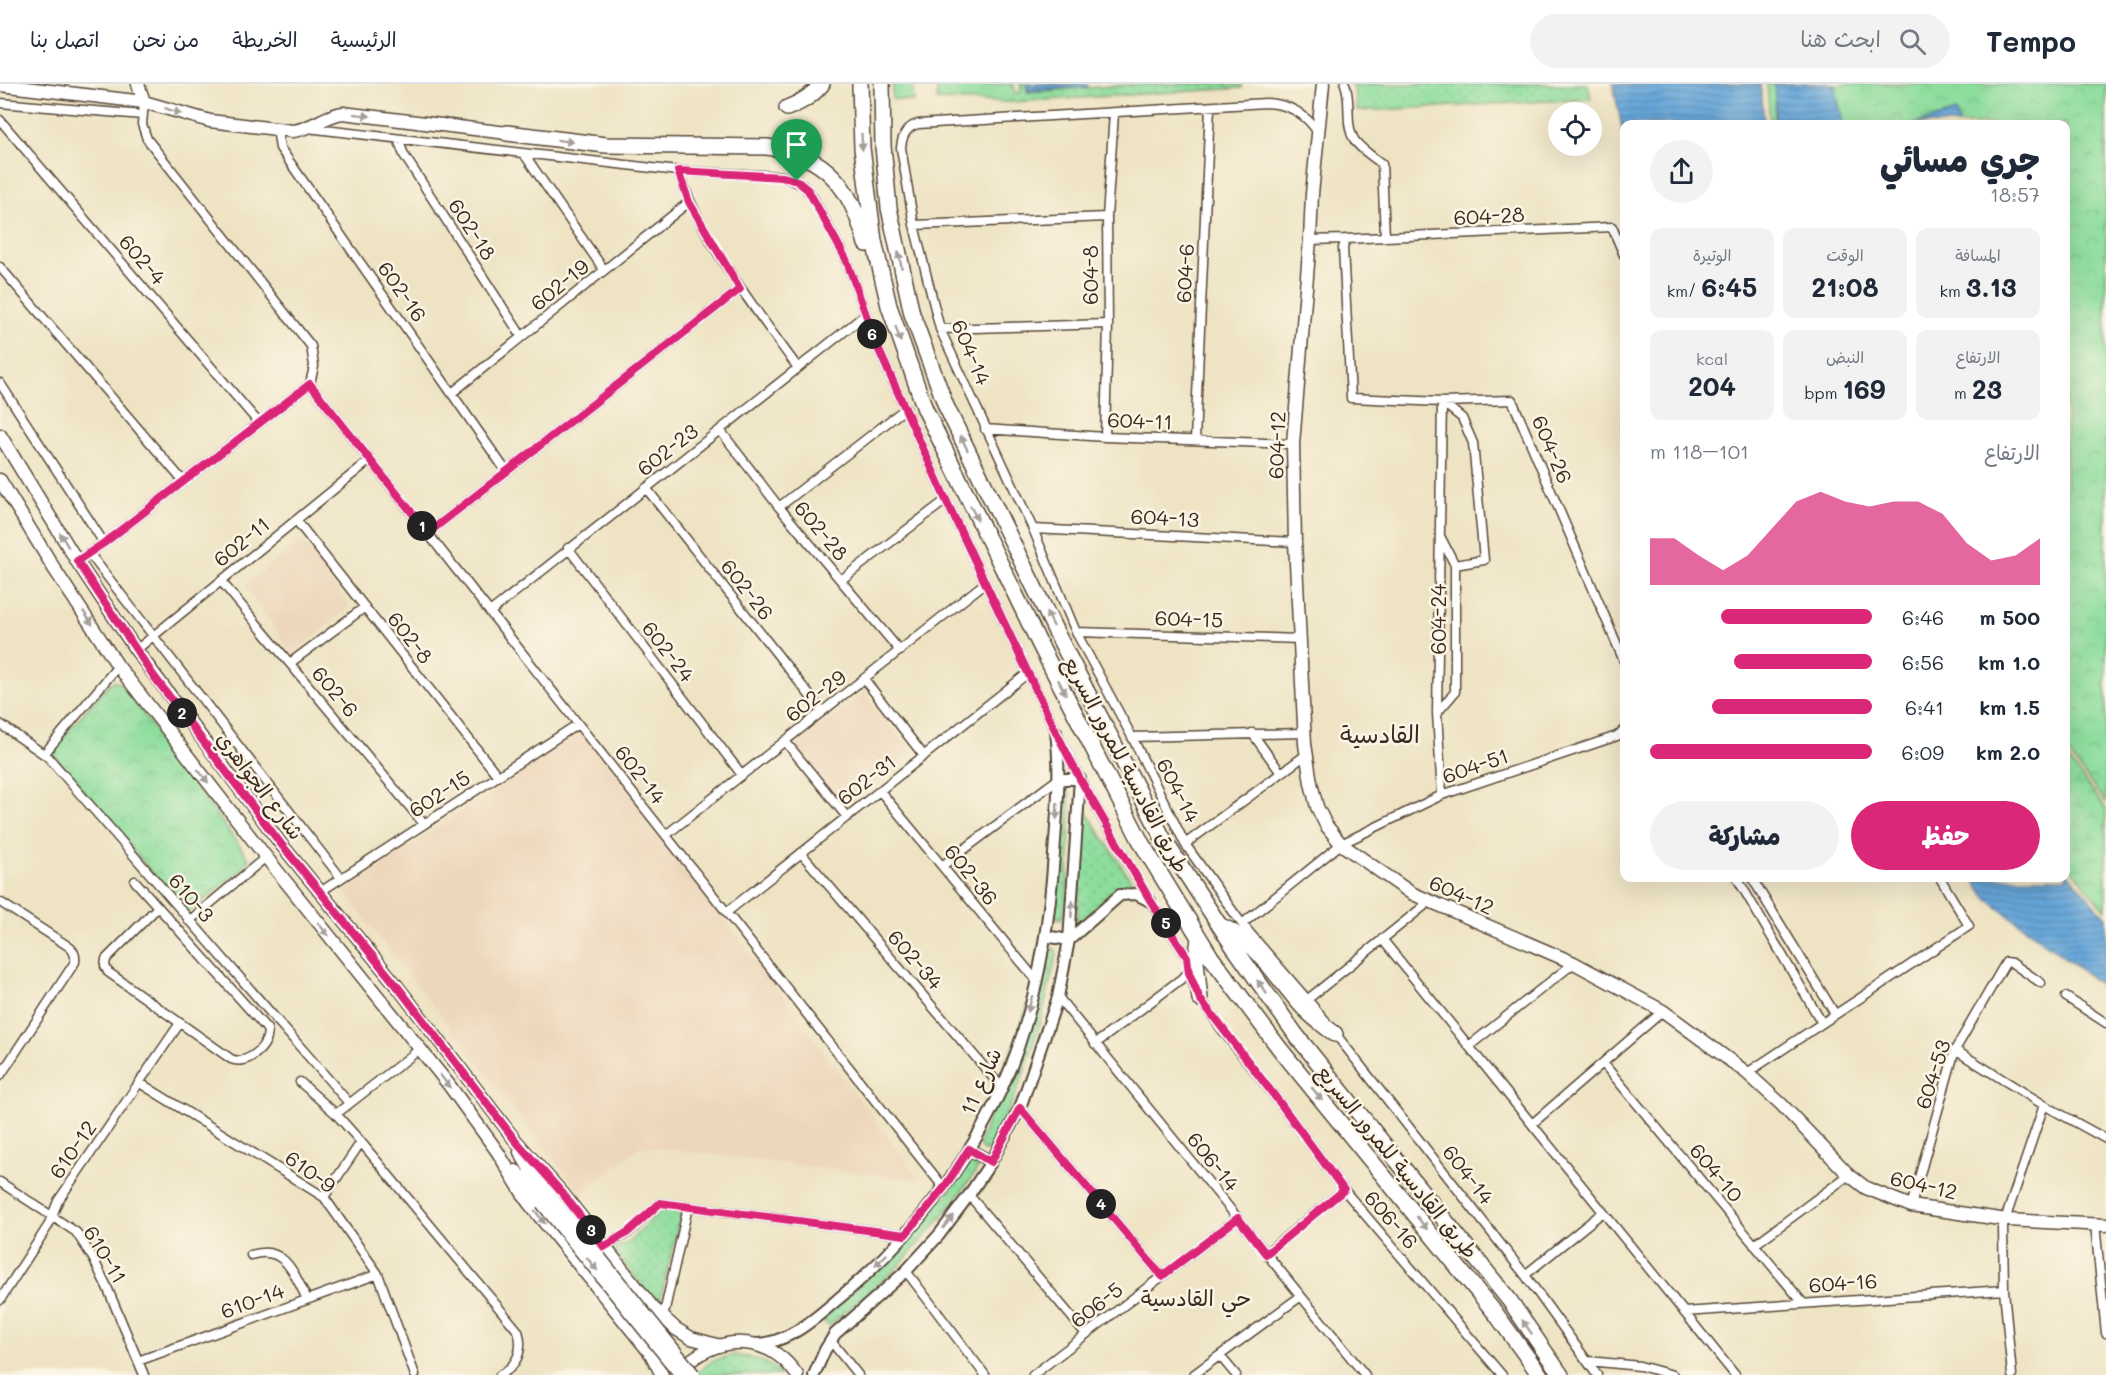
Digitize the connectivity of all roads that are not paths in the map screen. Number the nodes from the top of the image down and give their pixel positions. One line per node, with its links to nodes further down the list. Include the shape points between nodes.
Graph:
1 (31, 84): 9 (main road)
2 (138, 84): 13 (main road)
3 (822, 84): 12 (highway, via 813,94)
4 (860, 84): 32 (highway, طريق القادسية للمرور السريع, one-way to 32, via 868,206)
5 (882, 84): 125 (highway, طريق القادسية للمرور السريع, one-way to 5, via 1164,840 1057,634 946,406 912,314 889,208)
6 (1345, 84): 26 (street, via 1352,136 1382,164)
7 (0, 85): 9 (main road)
8 (1327, 89): 19 (main road, 604-12); 28 (main road, 604-12, via 1320,193)
9 (54, 91): 13 (main road)
10 (0, 103): 13 (street)
11 (1210, 107): 14 (street); 19 (street, via 1287,105 1302,114); 49 (street, 604-6)
12 (787, 108)
13 (144, 109): 17 (main road, one-way to 17, via 210,122); 40 (street, via 142,124 147,139 311,346 314,366)
14 (1114, 113): 24 (street, 604-8); 25 (street, 604-14, via 912,126 906,131 901,148)
15 (0, 120): 44 (street, 602-4)
16 (307, 128): 17 (main road); 18 (main road, one-way to 18, via 343,113); 20 (street, 606-16)
17 (277, 129): 41 (street, 602-16, via 280,148)
18 (507, 133): 32 (highway, one-way to 32, via 606,145 767,147 798,154 826,171 848,195 870,258)
19 (1319, 134): 28 (main road, 604-12)
20 (398, 139): 21 (street, 606-16); 37 (street, 602-18, via 404,155)
21 (524, 154): 22 (street, 606-16); 31 (street)
22 (678, 171): 23 (street); 34 (street, 606-16, via 783,177 803,185 846,259)
23 (689, 202): 31 (street, 602-19); 33 (street)
24 (1107, 217): 25 (street); 35 (street, 604-8)
25 (914, 225): 36 (street, 604-14)
26 (1385, 237): 27 (street, 604-28); 29 (street, 604-28, via 1612,227)
27 (1346, 239): 28 (street, 604-28); 42 (street, 604-26, via 1343,248 1351,398)
28 (1310, 240): 50 (main road, 604-12)
29 (1620, 246)
30 (0, 267): 54 (street)
31 (604, 270): 37 (street, 602-19)
32 (881, 275): 128 (highway, طريق القادسية للمرور السريع, one-way to 128, via 925,409 978,520 1142,844)
33 (740, 289): 38 (street); 52 (street)
34 (865, 315): 38 (street, 602-23); 43 (street, 606-16)
35 (1108, 324): 36 (street); 48 (street, 604-8)
36 (940, 329): 45 (street, 604-14)
37 (522, 337): 41 (street, 602-19)
38 (798, 368): 46 (street, 602-23)
39 (0, 383): 63 (street)
40 (310, 384): 44 (street); 51 (street, 602-14)
41 (452, 393): 52 (street, 602-16)
42 (1442, 402): 61 (street); 67 (street, 604-24, via 1462,418 1473,443 1484,560); 80 (street, 604-26, via 1512,400)
43 (906, 408): 56 (street, 606-16); 57 (street)
44 (258, 422): 54 (street)
45 (986, 429): 48 (street, 604-11); 59 (street, 604-14)
46 (720, 430): 55 (street, 602-23); 57 (street, 602-28)
47 (0, 435): 66 (main road, شارع الجواهري, one-way to 47)
48 (1105, 437): 49 (street, 604-11)
49 (1195, 440): 50 (street, 604-11)
50 (1293, 444): 62 (main road, 604-12)
51 (370, 460): 58 (street, 602-11); 60 (street, 602-14)
52 (506, 471): 60 (street)
53 (0, 480): 82 (main road, شارع الجواهري, one-way to 82)
54 (183, 481): 63 (street)
55 (646, 488): 64 (street, 602-23); 85 (street, 602-26)
56 (946, 500): 68 (street); 70 (street, 606-16)
57 (779, 507): 68 (street, 602-28)
58 (296, 520): 69 (street, 602-11); 71 (street, 602-8)
59 (1033, 529): 62 (street, 604-13); 75 (street, 604-14)
60 (428, 533): 72 (street, 602-14)
61 (1439, 534): 67 (street); 74 (street)
62 (1295, 542): 77 (main road, 604-12)
63 (104, 543): 65 (street)
64 (568, 549): 72 (street, 602-23); 99 (street, 602-24)
65 (89, 553): 66 (street); 76 (street)
66 (77, 561): 78 (main road, شارع الجواهري)
67 (1455, 565): 73 (street, 604-24)
68 (841, 580): 79 (street, 602-28)
69 (221, 581): 76 (street, 602-11); 81 (street, 602-6)
70 (986, 583): 79 (street, 602-29); 83 (street, 606-16)
71 (365, 607): 81 (street); 100 (street, 602-8)
72 (490, 612): 88 (street, 602-14)
73 (1455, 623): 74 (street); 86 (street, 604-24, via 1455,692)
74 (1437, 624): 86 (street)
75 (1076, 632): 77 (street, 604-15); 93 (street, 604-14)
76 (154, 636): 78 (street, 602-11); 113 (street)
77 (1300, 639): 91 (main road, 604-12)
78 (136, 650): 118 (main road, شارع الجواهري)
79 (900, 651): 84 (street, 602-29)
80 (1620, 652)
81 (290, 663): 106 (street, 602-6)
82 (118, 666): 95 (street); 111 (main road, شارع الجواهري, one-way to 111)
83 (1028, 674): 89 (street, 606-16); 97 (street, 602-31)
84 (864, 679): 85 (street, 602-29); 97 (street)
85 (822, 711): 94 (street, 602-29)
86 (1437, 713): 104 (street)
87 (0, 724): 95 (street, 610-3)
88 (578, 724): 100 (street, 602-15); 107 (street, 602-14)
89 (1056, 732): 101 (street, شارع 11); 102 (street, 606-16)
90 (1252, 733): 91 (street); 93 (street); 98 (street)
91 (1304, 733): 96 (main road, 604-12)
92 (1620, 733): 104 (street, 604-51)
93 (1132, 737): 108 (street, 604-14)
94 (785, 741): 99 (street, 602-29); 105 (street)
95 (44, 754): 124 (street, 610-3)
96 (1306, 754): 98 (street); 109 (main road, 604-12, via 1317,807)
97 (924, 756): 103 (street, 602-31)
98 (1281, 773): 108 (street)
99 (742, 775): 107 (street, 602-29)
100 (498, 776): 106 (street, 602-15)
101 (1058, 779): 102 (street); 112 (street); 127 (street, شارع 11, one-way to 127)
102 (1080, 779): 119 (street, 606-16); 130 (street, one-way to 102)
103 (880, 790): 105 (street, 602-31); 112 (street, 602-36)
104 (1442, 795): 109 (street, 604-51)
105 (847, 817): 110 (street, 602-31)
106 (424, 824): 113 (street, 602-15)
107 (666, 835): 123 (street, 602-14)
108 (1185, 844): 126 (street, 604-14)
109 (1341, 844): 121 (main road, 604-12); 126 (street, 604-51)
110 (801, 853): 123 (street, 602-31); 154 (street, 602-34)
111 (266, 857): 124 (street); 147 (main road, شارع الجواهري, one-way to 147)
112 (942, 866): 133 (street, 602-36)
113 (341, 878): 118 (street, 602-15)
114 (135, 881): 122 (street)
115 (1739, 882): 142 (street)
116 (1754, 882): 140 (street)
117 (1942, 882): 140 (street, via 1969,926)
118 (320, 892): 161 (main road, شارع الجواهري)
119 (1150, 900): 130 (street, via 1136,894 1120,896); 132 (street, 606-16, via 1187,957)
120 (0, 902): 151 (street, via 71,948 75,955 75,962)
121 (1429, 902): 129 (street); 131 (main road, 604-12)
122 (158, 907): 141 (street, via 106,959 105,966); 141 (street, via 269,1035 250,1058 237,1061)
123 (727, 912): 168 (street, 602-14)
124 (189, 921): 155 (street, 610-3)
125 (1218, 924): 144 (highway, via 1252,945 1300,1004); 222 (highway, طريق القادسية للمرور السريع, one-way to 125, via 1510,1301 1296,1035)
126 (1242, 924): 138 (street, 604-14)
127 (1045, 936): 130 (street); 133 (street, شارع 11)
128 (1199, 938): 137 (highway, via 1196,975); 221 (highway, طريق القادسية للمرور السريع, one-way to 221, via 1280,1049 1496,1314)
129 (1382, 939): 138 (street); 146 (street)
130 (1069, 940): 135 (street)
131 (1574, 963): 139 (main road, 604-12); 146 (street)
132 (1189, 973): 137 (street, 606-16); 145 (street)
133 (1036, 980): 154 (street, شارع 11, one-way to 154)
134 (2041, 982): 148 (street, 604-53, via 2006,962)
135 (1058, 997): 145 (street, 606-14); 157 (street)
136 (2066, 997): 143 (street)
137 (1200, 999): 169 (street, 606-16)
138 (1308, 999): 144 (street, 604-14)
139 (1663, 1011): 149 (street); 150 (main road, 604-12)
140 (1835, 1014): 142 (street)
141 (180, 1023): 153 (street, 610-12)
142 (1822, 1023): 150 (street)
143 (2106, 1023)
144 (1335, 1034): 187 (street, 604-14)
145 (1095, 1044): 177 (street, 606-14)
146 (1469, 1046): 159 (street)
147 (420, 1049): 155 (street); 164 (main road, شارع الجواهري, one-way to 164)
148 (1955, 1050): 156 (street); 173 (street, 604-53)
149 (1603, 1063): 159 (street); 181 (street, 604-10)
150 (1746, 1073): 166 (main road, 604-12)
151 (0, 1076)
152 (300, 1082): 158 (street)
153 (140, 1083): 171 (street, 610-9); 176 (street, 610-12, via 58,1201)
154 (1002, 1088): 163 (street, شارع 11)
155 (349, 1103): 158 (street)
156 (2044, 1105): 160 (street); 178 (street)
157 (1020, 1108): 165 (street); 188 (street)
158 (336, 1114): 162 (street)
159 (1532, 1124): 175 (street)
160 (2106, 1139)
161 (515, 1140): 172 (main road); 182 (main road)
162 (361, 1142): 171 (street); 208 (street, via 518,1330 520,1353 512,1367)
163 (969, 1149): 165 (street); 168 (street, شارع 11)
164 (497, 1151): 172 (main road); 209 (main road, one-way to 209, via 528,1202 651,1354)
165 (991, 1162): 170 (street)
166 (1850, 1175): 173 (main road, 604-12, via 1866,1188); 181 (street)
167 (0, 1182): 176 (street, 610-11)
168 (944, 1188): 180 (street, شارع 11)
169 (1344, 1190): 183 (street); 220 (street, 606-16)
170 (969, 1195): 185 (street, one-way to 170); 198 (street)
171 (324, 1197): 186 (street, 610-9)
172 (546, 1199): 210 (main road, one-way to 210, bridge); 211 (main road, bridge)
173 (1911, 1206): 178 (main road, 604-12)
174 (688, 1207): 180 (street); 182 (street, via 658,1204 628,1232); 196 (street)
175 (1603, 1212): 187 (street); 195 (street)
176 (52, 1216): 193 (street, 610-12); 203 (street, 610-11, via 76,1232 93,1258)
177 (1238, 1218): 183 (street, 606-14); 188 (street, 606-5)
178 (2007, 1220): 179 (main road, 604-12); 190 (street, via 2003,1226)
179 (2101, 1225): 189 (street)
180 (905, 1235): 200 (street, شارع 11, one-way to 200, via 804,1326 787,1336)
181 (1754, 1245): 194 (street, 604-10)
182 (604, 1247): 196 (main road)
183 (1266, 1254): 191 (street, 606-14)
184 (251, 1255): 192 (street, via 273,1253 289,1264)
185 (906, 1271): 199 (street); 215 (street)
186 (378, 1274): 192 (street, 610-14); 207 (street, 610-9)
187 (1525, 1275): 205 (street, 604-14)
188 (1162, 1276): 198 (street, 606-5)
189 (2103, 1280): 197 (street)
190 (2004, 1290): 194 (street, 604-16); 226 (street)
191 (1301, 1296): 202 (street); 219 (street, 606-14)
192 (307, 1299): 203 (street, 610-14)
193 (0, 1300)
194 (1803, 1303): 195 (street, 604-16)
195 (1684, 1312): 225 (street)
196 (663, 1318): 201 (main road, via 692,1338)
197 (2106, 1333)
198 (1086, 1334): 216 (street, 606-5)
199 (831, 1341): 213 (street); 214 (street)
200 (753, 1344): 201 (main road); 212 (main road, via 773,1352)
201 (717, 1345): 204 (main road)
202 (1220, 1356): 217 (street); 218 (street)
203 (138, 1361): 206 (street, 610-11)
204 (690, 1361)
205 (1588, 1361): 223 (street, 604-14); 224 (street, via 1640,1366)
206 (144, 1375)
207 (415, 1375)
208 (500, 1375)
209 (662, 1375)
210 (681, 1375)
211 (694, 1375)
212 (797, 1375)
213 (814, 1375)
214 (858, 1375)
215 (985, 1375)
216 (1033, 1375)
217 (1193, 1375)
218 (1236, 1375)
219 (1365, 1375)
220 (1502, 1375)
221 (1540, 1375)
222 (1561, 1375)
223 (1597, 1375)
224 (1673, 1375)
225 (1735, 1375)
226 (2012, 1375)

